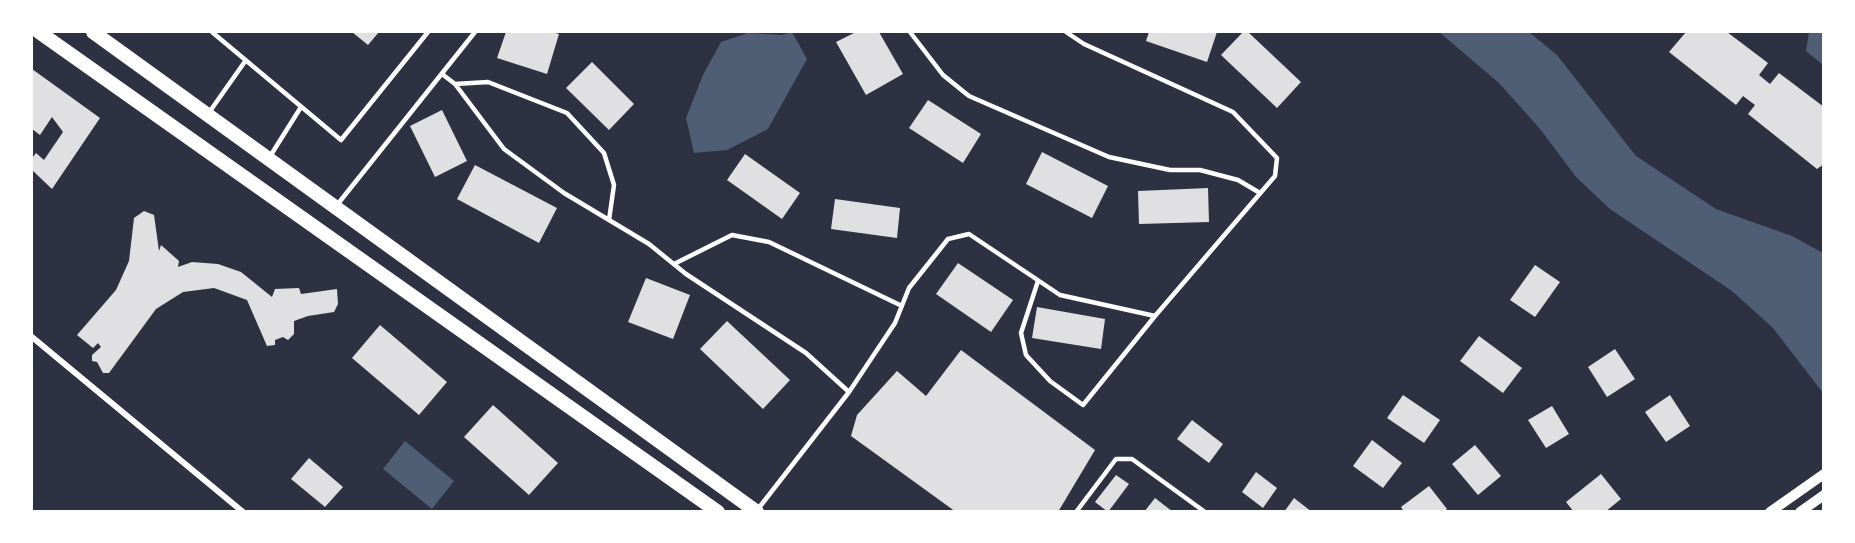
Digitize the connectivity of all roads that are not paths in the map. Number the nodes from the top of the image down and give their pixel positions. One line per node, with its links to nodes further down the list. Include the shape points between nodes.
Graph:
1 (39, 32): 27 (main road)
2 (93, 32): 12 (main road)
3 (212, 32): 8 (lane)
4 (428, 32): 11 (lane, via 341,140)
5 (475, 32): 9 (lane)
6 (910, 32): 14 (lane, via 943,75 969,96 1109,157 1170,170 1200,170 1238,180)
7 (1066, 32): 14 (lane, via 1084,44 1233,112 1277,158 1275,176)
8 (246, 60): 11 (lane); 12 (lane)
9 (442, 74): 10 (lane); 15 (lane)
10 (455, 84): 16 (lane, via 504,149); 16 (lane, via 488,82 567,113 604,153 614,185)
11 (301, 107): 13 (lane)
12 (208, 115): 13 (main road)
13 (268, 159): 15 (main road)
14 (1260, 193): 20 (lane)
15 (336, 207): 25 (main road)
16 (609, 220): 17 (lane)
17 (674, 264): 19 (lane, via 732,235 769,242); 22 (lane, via 806,353)
18 (1038, 281): 19 (lane, via 969,234 948,239 909,288); 20 (lane, via 1060,295); 20 (lane, via 1020,333 1026,356 1050,381 1083,405)
19 (902, 306): 22 (lane)
20 (1155, 316)
21 (32, 337): 26 (street)
22 (849, 392): 25 (lane)
23 (1824, 474): 30 (street)
24 (1824, 495): 31 (street)
25 (756, 511)
26 (243, 512)
27 (718, 512)
28 (1076, 512): 29 (lane, via 1116,459 1132,459)
29 (1205, 512)
30 (1770, 512)
31 (1800, 512)

